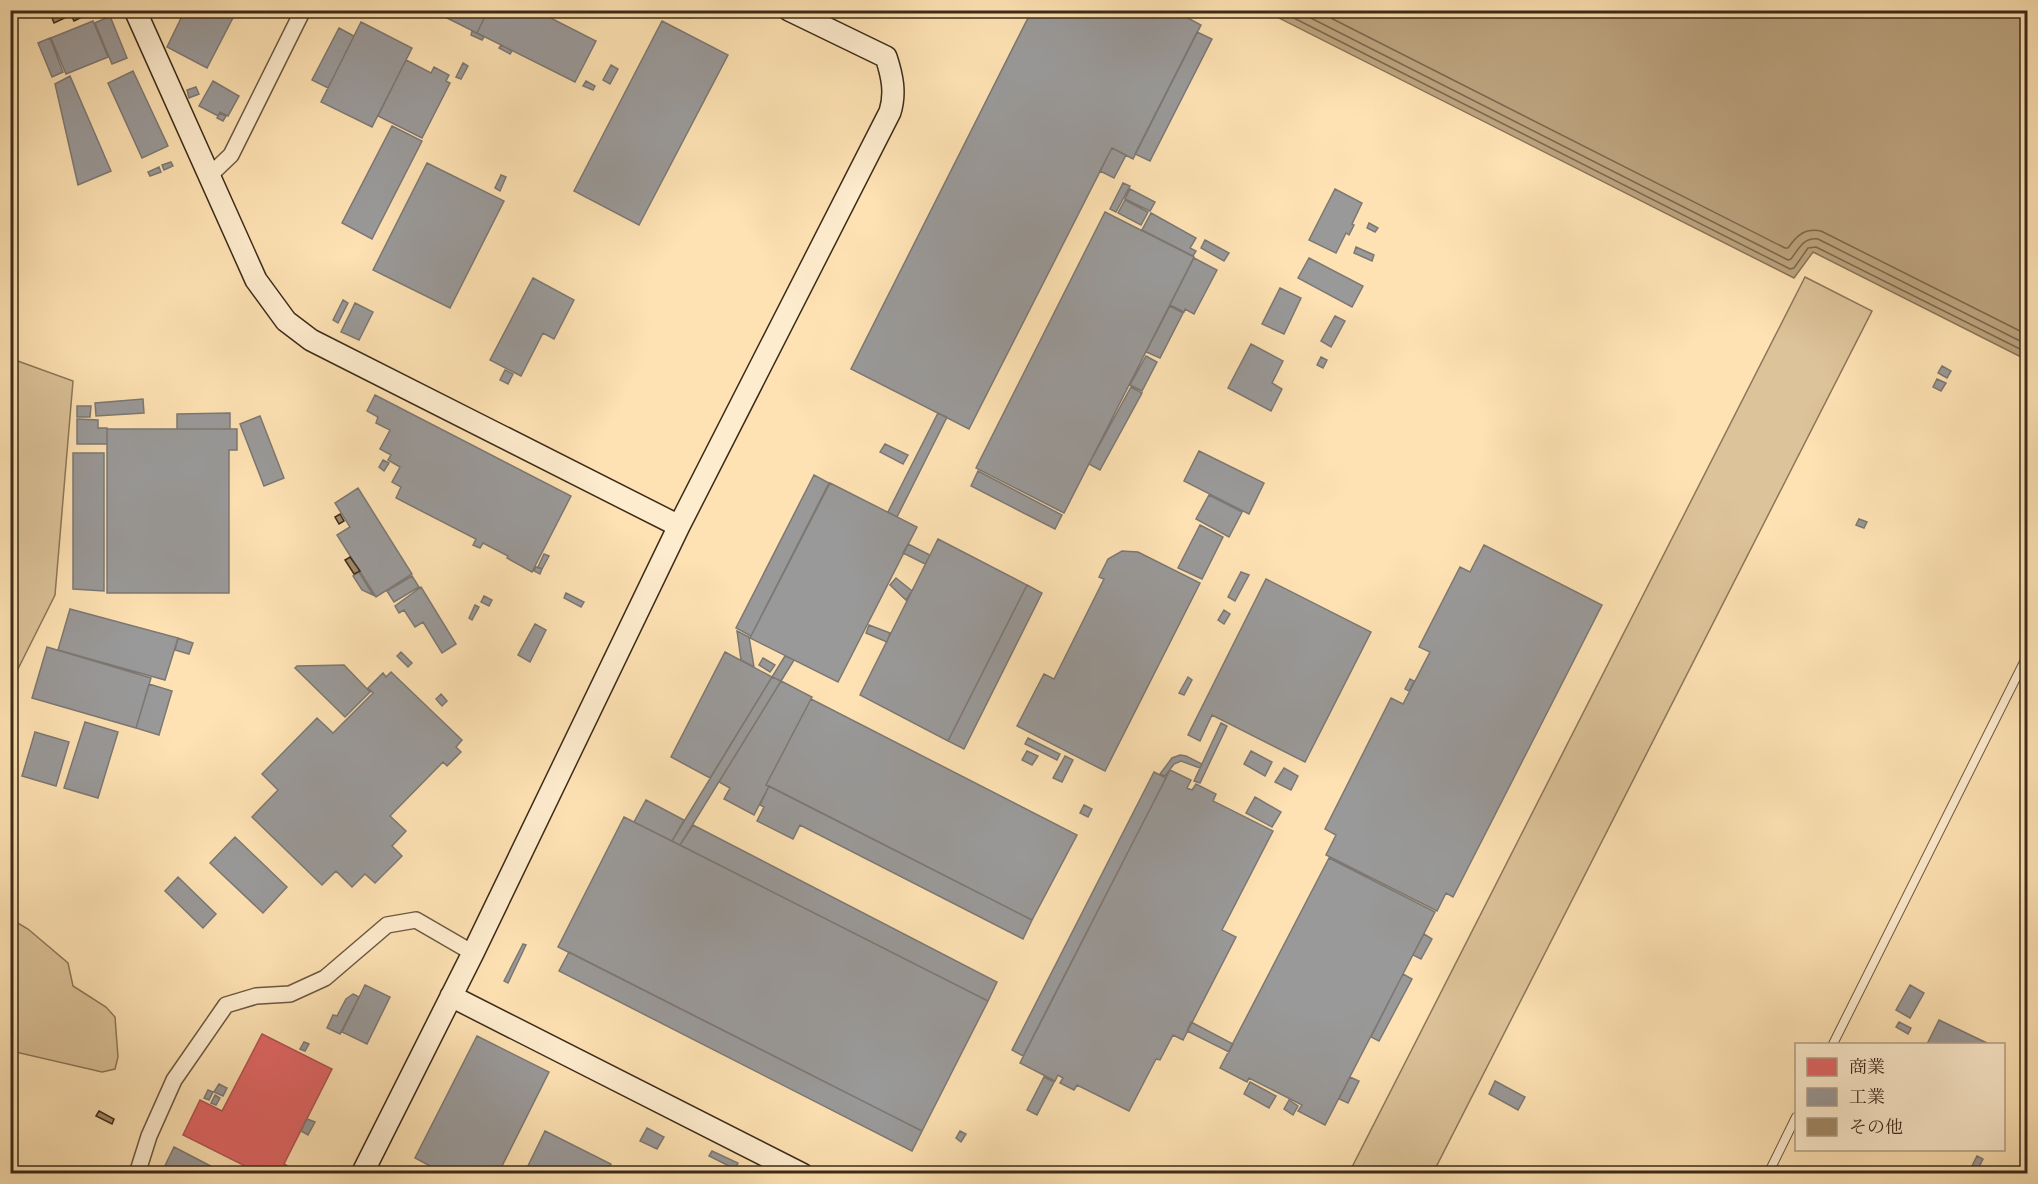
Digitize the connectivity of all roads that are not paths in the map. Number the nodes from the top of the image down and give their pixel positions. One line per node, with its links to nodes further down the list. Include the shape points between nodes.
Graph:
1 (135, 10): 4 (street)
2 (303, 10): 4 (street, via 231,155)
3 (789, 10): 5 (street, via 886,57 892,75 893,101)
4 (209, 176): 5 (street, via 256,280 286,321 311,340)
5 (679, 526): 7 (street)
6 (2028, 654): 9 (lane)
7 (473, 953): 8 (street); 11 (street, via 416,920 387,925 325,978 290,994 256,996 226,1005 174,1080)
8 (451, 996): 12 (street); 13 (street)
9 (1834, 1043)
10 (1795, 1121): 14 (lane)
11 (137, 1173)
12 (362, 1173)
13 (802, 1173)
14 (1768, 1173)

